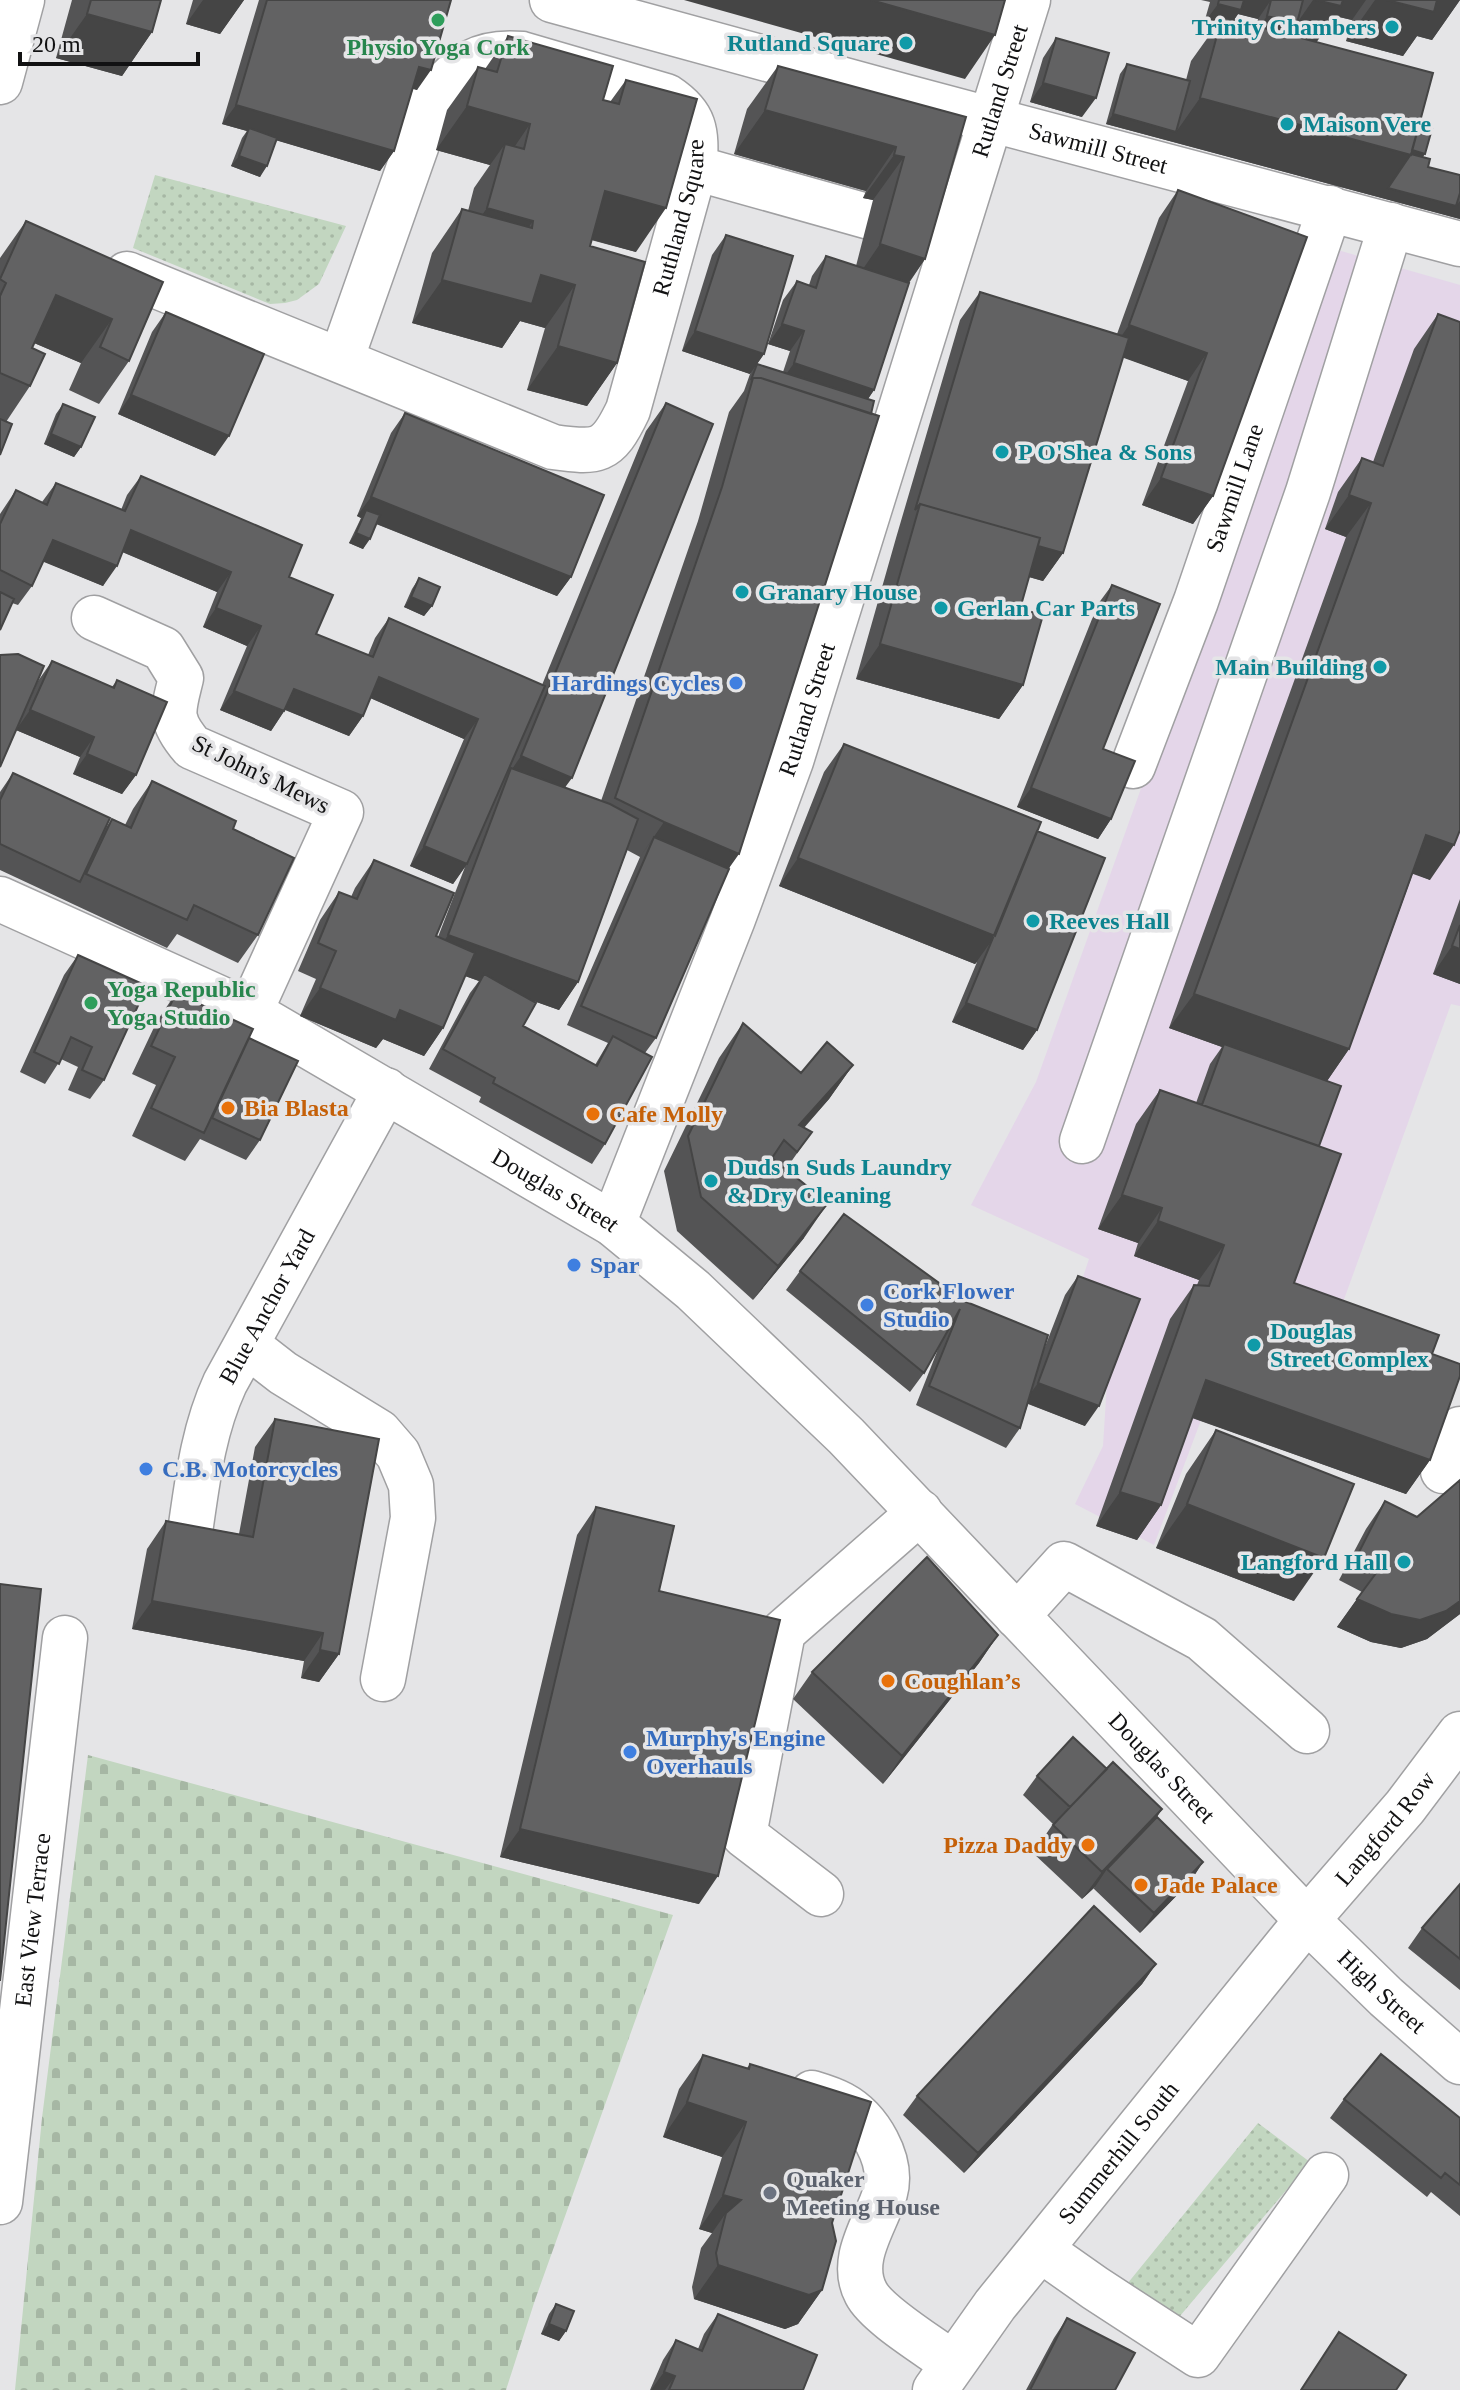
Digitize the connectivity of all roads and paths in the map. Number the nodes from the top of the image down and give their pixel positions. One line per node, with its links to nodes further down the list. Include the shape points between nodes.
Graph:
1 (22, 0): 4 (street)
2 (552, 0): 5 (street, Sawmill Street)
3 (1028, 0): 5 (street, Rutland Street)
4 (0, 82)
5 (989, 119): 7 (street, Sawmill Street); 9 (street, Rutland Street)
6 (695, 168): 9 (street); 12 (street, Ruthland Square, via 628,410 609,442 600,447 590,452 553,447); 12 (street, Ruthland Square, via 696,133 690,118 666,96 522,54 500,52 463,66 434,96)
7 (1330, 208): 8 (street, Sawmill Street); 14 (street, Sawmill Lane, via 1196,601)
8 (1391, 225): 10 (street, Sawmill Street); 18 (street, via 1308,492)
9 (952, 240): 19 (street, Rutland Street, via 791,761)
10 (1460, 244)
11 (127, 274): 12 (street, Ruthland Square)
12 (341, 360)
13 (94, 618): 16 (street, St John's Mews, via 163,649 173,662 181,678 172,714 192,747 341,812)
14 (1133, 766)
15 (0, 899): 16 (street, Douglas Street)
16 (250, 1012): 17 (street, Douglas Street)
17 (386, 1090): 19 (street, Douglas Street); 20 (street, Blue Anchor Yard)
18 (1082, 1141)
19 (613, 1224): 23 (street, Douglas Street, via 693,1290)
20 (247, 1345): 24 (street, Blue Anchor Yard, via 213,1409); 27 (street, via 379,1432 398,1454 411,1485 413,1518)
21 (1460, 1429): 22 (street)
22 (1443, 1471)
23 (920, 1512): 25 (street, Douglas Street); 30 (street, via 783,1632 744,1835)
24 (189, 1539)
25 (1017, 1616): 28 (street, via 1064,1564 1202,1639); 31 (street, Douglas Street)
26 (65, 1638): 35 (street, East View Terrace)
27 (383, 1679)
28 (1307, 1731)
29 (1460, 1734): 31 (street, Langford Row)
30 (821, 1894)
31 (1307, 1920): 32 (street, High Street); 36 (street, Summerhill South)
32 (1460, 2062)
33 (778, 2080): 37 (street, via 842,2104 869,2126 881,2151 886,2191 861,2261 865,2291)
34 (1326, 2175): 36 (street, via 1198,2355)
35 (0, 2202)
36 (1041, 2250): 37 (street, Summerhill South)
37 (944, 2376)

